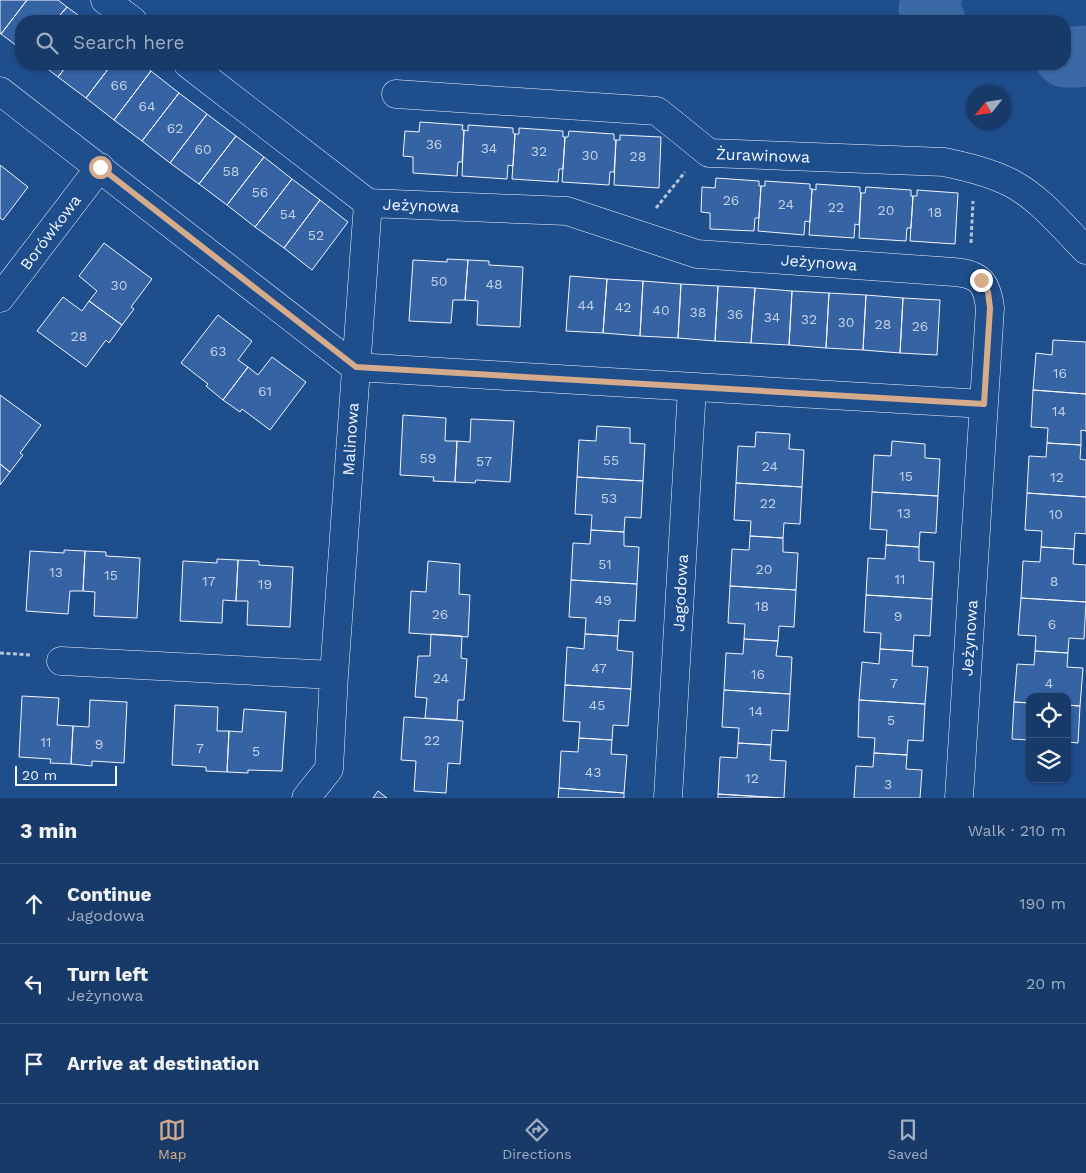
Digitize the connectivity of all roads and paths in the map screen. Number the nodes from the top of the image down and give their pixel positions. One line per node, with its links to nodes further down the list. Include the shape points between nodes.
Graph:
1 (105, 0): 2 (street)
2 (125, 15)
3 (196, 70): 9 (street, Jeżynowa)
4 (0, 91): 7 (street)
5 (396, 94): 6 (street, Żurawinowa, via 657,111)
6 (703, 149): 8 (street, Żurawinowa, via 709,153 944,162); 10 (path)
7 (100, 167): 13 (street, Borówkowa); 14 (street)
8 (975, 169): 11 (street, Żurawinowa, via 1012,183 1031,196); 12 (path)
9 (368, 203): 10 (street, Jeżynowa, via 567,211); 14 (street, Malinowa)
10 (635, 234): 12 (street, Jeżynowa, via 697,254)
11 (1086, 250)
12 (969, 273): 16 (street, Jeżynowa, via 981,280 988,292 990,308)
13 (0, 298)
14 (356, 367): 15 (street); 18 (street, Malinowa)
15 (692, 388): 16 (street); 20 (street, Jagodowa)
16 (984, 404): 21 (street, Jeżynowa)
17 (61, 661): 18 (street)
18 (334, 675): 19 (street, Malinowa, via 328,768)
19 (306, 798)
20 (668, 798)
21 (959, 798)

